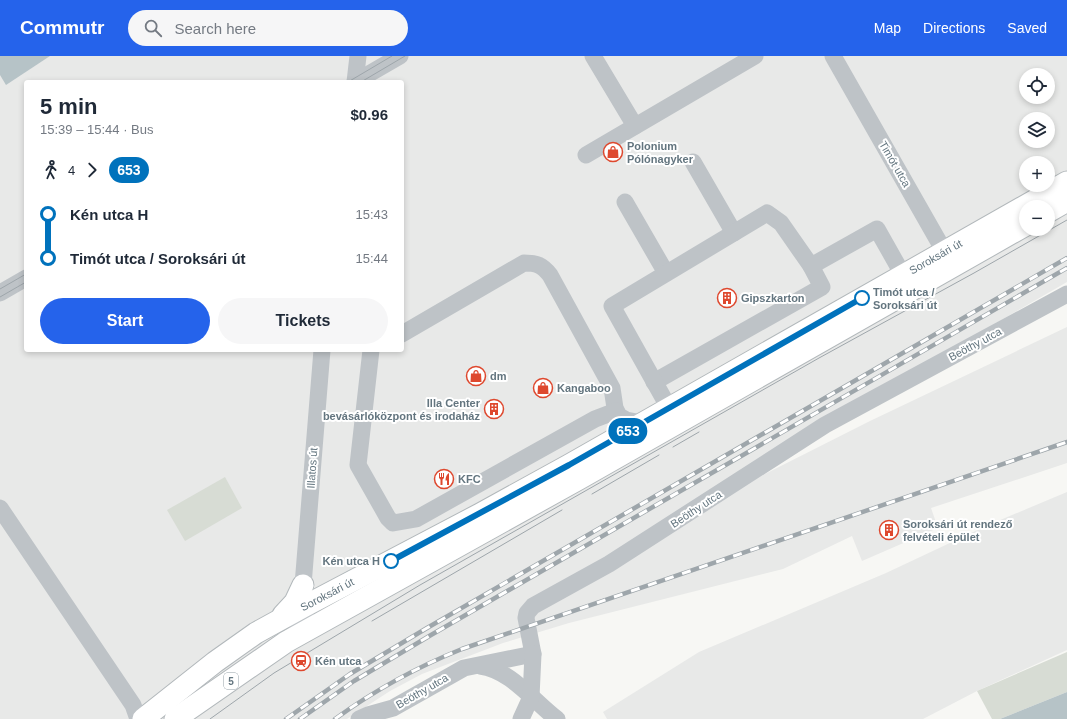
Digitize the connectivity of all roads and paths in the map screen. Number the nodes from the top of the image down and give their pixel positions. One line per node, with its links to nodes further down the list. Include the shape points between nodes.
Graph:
1 (358, 56): 6 (street)
2 (400, 56): 7 (street)
3 (593, 56): 8 (street)
4 (755, 56): 8 (street)
5 (833, 56): 17 (street, Timót utca)
6 (355, 80)
7 (358, 80)
8 (635, 126): 9 (street)
9 (586, 155)
10 (693, 162): 16 (street)
11 (1067, 182): 17 (main road, Soroksári út)
12 (1067, 201): 14 (main road)
13 (625, 202): 20 (street)
14 (1055, 208)
15 (1019, 229): 18 (main road, Soroksári út / 5)
16 (734, 233): 19 (street, via 767,213 781,223); 20 (street)
17 (944, 251): 18 (street, via 954,258); 21 (main road, Soroksári út)
18 (967, 259): 34 (main road, Soroksári út / 5)
19 (811, 266): 21 (street, via 877,229); 28 (street, via 822,287)
20 (666, 273): 28 (street, via 612,306)
21 (902, 275): 29 (main road, Soroksári út)
22 (24, 279): 23 (street)
23 (0, 293)
24 (1067, 294): 36 (street, Beöthy utca, via 825,425 609,564 533,606 526,613 526,618)
25 (404, 333): 30 (street, via 524,263 534,263 550,275 612,388)
26 (322, 352): 33 (street, Illatos út)
27 (371, 352): 30 (street, via 358,465 394,524 416,519 595,419)
28 (654, 382): 29 (street)
29 (668, 408): 31 (main road, Soroksári út)
30 (616, 411): 31 (street, via 626,420)
31 (642, 423): 33 (main road, Soroksári út, via 487,510)
32 (0, 508): 39 (street, via 133,705)
33 (308, 597): 34 (street); 35 (street, Illatos út, via 302,627); 40 (main road, 5, via 295,602 278,621 215,662)
34 (335, 614): 35 (main road, Soroksári út / 5)
35 (286, 642): 41 (main road, Soroksári út / 5)
36 (533, 654): 37 (street, Beöthy utca); 38 (street)
37 (476, 665): 38 (street, via 487,667 510,678); 42 (street, Beöthy utca, via 452,674 393,708)
38 (531, 697): 43 (street); 44 (street)
39 (138, 719)
40 (143, 719)
41 (175, 719)
42 (359, 719)
43 (521, 719)
44 (557, 719)

